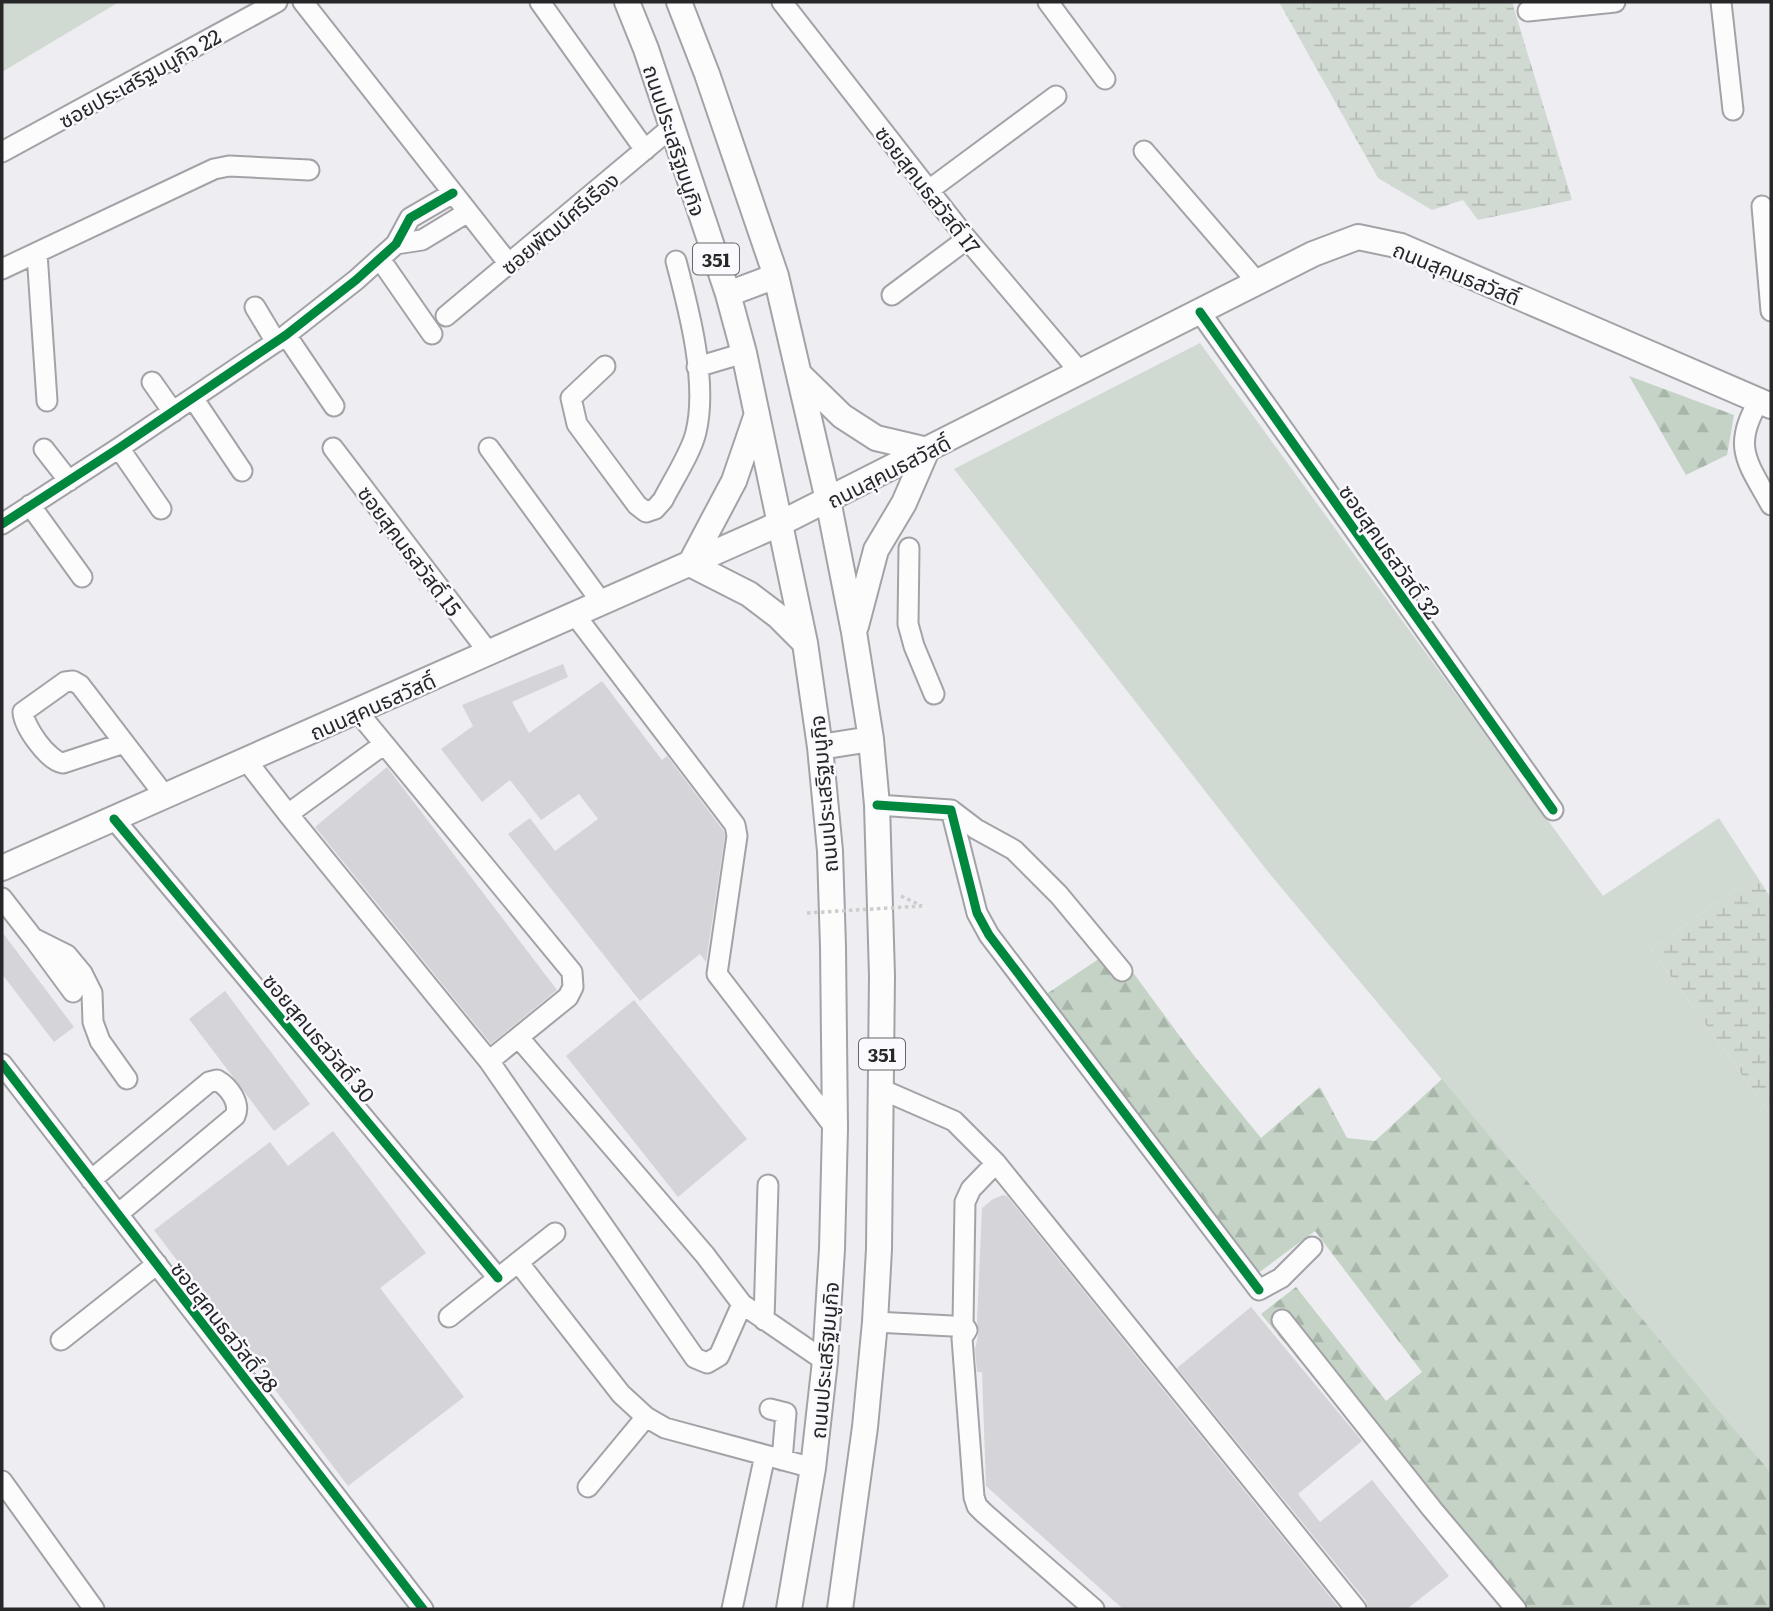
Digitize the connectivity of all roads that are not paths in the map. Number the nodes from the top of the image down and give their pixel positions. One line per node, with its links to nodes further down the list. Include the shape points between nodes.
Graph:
1 (276, 2): 17 (street, ซอยประเสริฐมนูกิจ 22)
2 (303, 2): 20 (street)
3 (540, 2): 15 (street)
4 (626, 2): 14 (main road, ถนนประเสริฐมนูกิจ / 351)
5 (679, 2): 30 (main road, 351)
6 (782, 2): 19 (street, ซอยสุคนธสวัสดิ์ 17)
7 (1048, 2): 11 (street)
8 (1615, 2): 10 (street)
9 (1721, 2): 13 (street)
10 (1528, 11)
11 (1105, 79)
12 (1056, 96): 19 (street)
13 (1733, 110)
14 (672, 127): 15 (street, ซอยพัฒน์ศรีเรือง); 32 (main road, ถนนประเสริฐมนูกิจ / 351)
15 (645, 150): 28 (street, ซอยพัฒน์ศรีเรือง)
16 (1144, 151): 31 (street)
17 (2, 152)
18 (309, 170): 25 (street, via 214,169)
19 (929, 190): 23 (street, ซอยสุคนธสวัสดิ์ 17)
20 (453, 193): 22 (street); 24 (street, via 410,218)
21 (1762, 206): 35 (street)
22 (468, 212): 24 (street, via 422,240); 28 (street)
23 (967, 239): 33 (street); 43 (street, ซอยสุคนธสวัสดิ์ 17)
24 (396, 244): 26 (street)
25 (37, 253): 29 (street); 47 (street)
26 (380, 258): 38 (street); 39 (street)
27 (676, 261): 42 (street)
28 (509, 264): 37 (street, ซอยพัฒน์ศรีเรือง)
29 (2, 270)
30 (776, 276): 32 (main road); 44 (main road, 351)
31 (1258, 283): 36 (main road, ถนนสุคนธสวัสดิ์); 48 (main road, ถนนสุคนธสวัสดิ์, via 1358,237 1401,246)
32 (728, 294): 40 (main road, ถนนประเสริฐมนูกิจ / 351)
33 (892, 296)
34 (255, 307): 39 (street)
35 (1771, 311)
36 (1200, 312): 43 (main road, ถนนสุคนธสวัสดิ์); 83 (street, ซอยสุคนธสวัสดิ์ 32)
37 (446, 316)
38 (432, 334)
39 (281, 339): 46 (street); 49 (street)
40 (744, 353): 42 (street); 51 (main road, ถนนประเสริฐมนูกิจ / 351)
41 (605, 366): 42 (street, via 571,398 572,410 577,424 646,512 663,500 696,434)
42 (697, 367)
43 (1080, 372): 56 (main road, ถนนสุคนธสวัสดิ์)
44 (800, 374): 56 (main road, via 842,416 876,438); 59 (main road, 351)
45 (152, 382): 50 (street)
46 (193, 398): 50 (street); 57 (street)
47 (47, 401)
48 (1765, 404): 61 (street, via 1749,418 1743,440)
49 (334, 406)
50 (173, 412): 52 (street)
51 (757, 413): 63 (main road, ถนนประเสริฐมนูกิจ / 351); 66 (main road, via 734,481)
52 (119, 448): 58 (street); 62 (street)
53 (333, 448): 72 (street, ซอยสุคนธสวัสดิ์ 15)
54 (489, 448): 68 (street)
55 (44, 449): 58 (street)
56 (927, 450): 59 (main road, ถนนสุคนธสวัสดิ์); 70 (main road, via 876,550)
57 (242, 471)
58 (69, 481): 60 (street)
59 (828, 500): 63 (main road, ถนนสุคนธสวัสดิ์); 70 (main road, 351)
60 (30, 505): 64 (street); 67 (street)
61 (1771, 505)
62 (161, 509)
63 (781, 523): 66 (main road, ถนนสุคนธสวัสดิ์); 71 (main road, ถนนประเสริฐมนูกิจ / 351)
64 (2, 524)
65 (909, 548): 73 (street, via 908,624)
66 (690, 564): 68 (main road, ถนนสุคนธสวัสดิ์); 71 (main road, via 749,594)
67 (82, 577)
68 (602, 603): 69 (main road, ถนนสุคนธสวัสดิ์)
69 (575, 615): 72 (main road, ถนนสุคนธสวัสดิ์); 96 (street, via 735,825 718,974)
70 (854, 632): 75 (main road, 351)
71 (805, 643): 78 (main road, ถนนประเสริฐมนูกิจ / 351)
72 (489, 653): 74 (main road, ถนนสุคนธสวัสดิ์)
73 (934, 694)
74 (357, 711): 77 (street); 79 (main road, ถนนสุคนธสวัสดิ์)
75 (870, 739): 78 (main road); 81 (main road, 351)
76 (124, 743): 76 (street, via 73,681 23,712 24,721 56,762); 80 (street)
77 (383, 745): 84 (street); 91 (street, via 572,972 568,997)
78 (820, 747): 96 (main road, ถนนประเสริฐมนูกิจ / 351, via 830,851)
79 (246, 760): 80 (main road, ถนนสุคนธสวัสดิ์); 84 (street)
80 (165, 796): 85 (main road, ถนนสุคนธสวัสดิ์)
81 (877, 805): 82 (street); 95 (main road, 351)
82 (951, 810): 89 (street, via 1014,850 1059,895); 102 (street, via 977,914 989,935 1259,1290 1281,1278)
83 (1553, 810)
84 (288, 814): 92 (street)
85 (114, 819): 86 (main road, ถนนสุคนธสวัสดิ์); 105 (street, ซอยสุคนธสวัสดิ์ 30)
86 (2, 868)
87 (2, 898): 88 (street)
88 (33, 938): 90 (street); 94 (street, via 67,955 82,973 92,993 93,1022 100,1041)
89 (1122, 971)
90 (73, 992)
91 (519, 1038): 92 (street); 106 (street)
92 (489, 1061): 106 (street, via 695,1358 707,1363 719,1356)
93 (2, 1064): 98 (street, ซอยสุคนธสวัสดิ์ 28)
94 (127, 1079)
95 (883, 1090): 97 (street, via 954,1121); 110 (main road, 351)
96 (835, 1128): 113 (main road, ถนนประเสริฐมนูกิจ / 351)
97 (996, 1163): 111 (street, via 965,1202); 126 (street)
98 (91, 1180): 100 (street, ซอยสุคนธสวัสดิ์ 28); 100 (street, via 209,1082 223,1083 236,1101 234,1116)
99 (768, 1185): 109 (street)
100 (118, 1214): 104 (street, ซอยสุคนธสวัสดิ์ 28)
101 (555, 1233): 103 (street)
102 (1312, 1247)
103 (518, 1262): 105 (street); 115 (street, via 621,1394)
104 (157, 1264): 112 (street); 121 (street, ซอยสุคนธสวัสดิ์ 28)
105 (498, 1278): 107 (street)
106 (742, 1304): 109 (street)
107 (449, 1317)
108 (1282, 1320): 127 (street)
109 (764, 1321): 113 (street)
110 (875, 1322): 111 (street); 124 (main road, 351)
111 (959, 1329): 125 (street, via 977,1506)
112 (61, 1340)
113 (825, 1361): 117 (main road, ถนนประเสริฐมนูกิจ / 351)
114 (770, 1409): 116 (street, via 786,1413)
115 (646, 1417): 116 (street, via 665,1428); 119 (street)
116 (774, 1458): 117 (street); 122 (street)
117 (813, 1468): 123 (main road, ถนนประเสริฐมนูกิจ / 351)
118 (2, 1481): 120 (street)
119 (588, 1487)
120 (94, 1609)
121 (423, 1609)
122 (732, 1609)
123 (789, 1609)
124 (840, 1609)
125 (1094, 1609)
126 (1356, 1609)
127 (1516, 1609)

